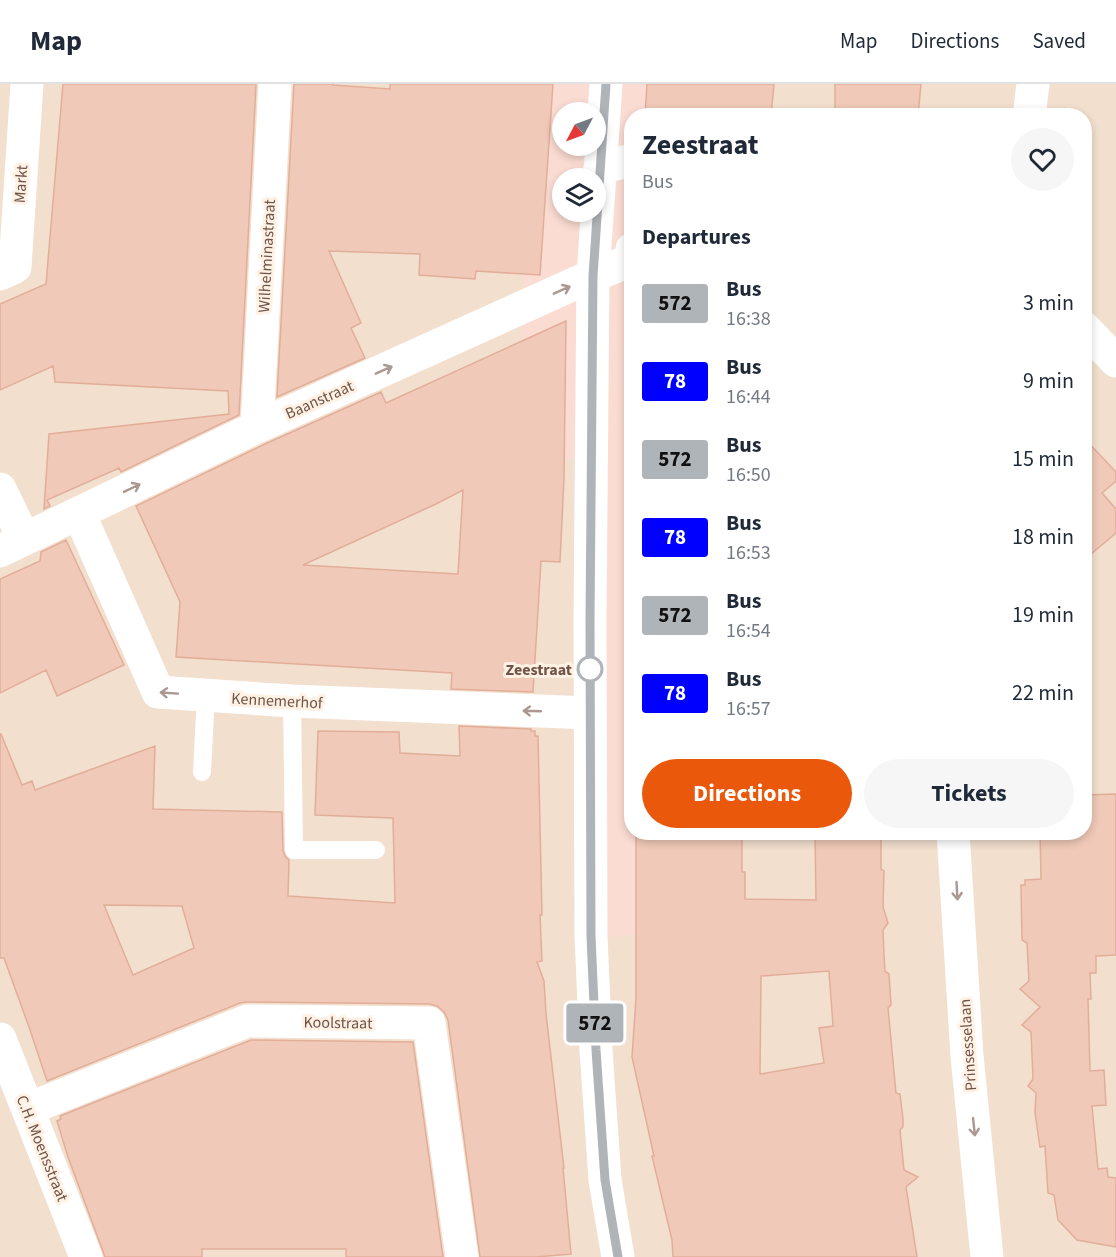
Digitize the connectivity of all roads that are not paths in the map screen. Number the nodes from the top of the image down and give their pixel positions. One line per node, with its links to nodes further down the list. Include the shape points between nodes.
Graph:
1 (27, 84): 10 (street, Markt, via 15,267)
2 (275, 84): 14 (street, Wilhelminastraat)
3 (606, 84): 7 (street)
4 (1033, 84): 5 (street)
5 (1030, 108)
6 (624, 162): 7 (street)
7 (600, 168)
8 (596, 222): 11 (street)
9 (624, 263): 11 (street, Baanstraat)
10 (0, 274)
11 (593, 276): 14 (street, Baanstraat, one-way to 11); 20 (street)
12 (1092, 336): 13 (street)
13 (1116, 361)
14 (257, 427): 16 (street, Baanstraat, one-way to 14)
15 (0, 489): 17 (street)
16 (79, 513): 17 (street, Baanstraat); 18 (street, Kennemerhof, one-way to 16, via 158,692)
17 (12, 545)
18 (206, 696): 19 (street, Kennemerhof); 21 (lane)
19 (292, 701): 20 (street, Kennemerhof, one-way to 19); 23 (lane, via 294,850)
20 (590, 713): 28 (street, via 596,1050 605,1180)
21 (202, 772)
22 (954, 840): 29 (street, Prinsesselaan, one-way to 29, via 967,1056)
23 (376, 850)
24 (0, 1039): 25 (street, C.H. Moensstraat)
25 (28, 1109): 26 (street, C.H. Moensstraat); 27 (street, Koolstraat, via 247,1022 429,1023)
26 (86, 1257)
27 (462, 1257)
28 (618, 1257)
29 (987, 1257)

